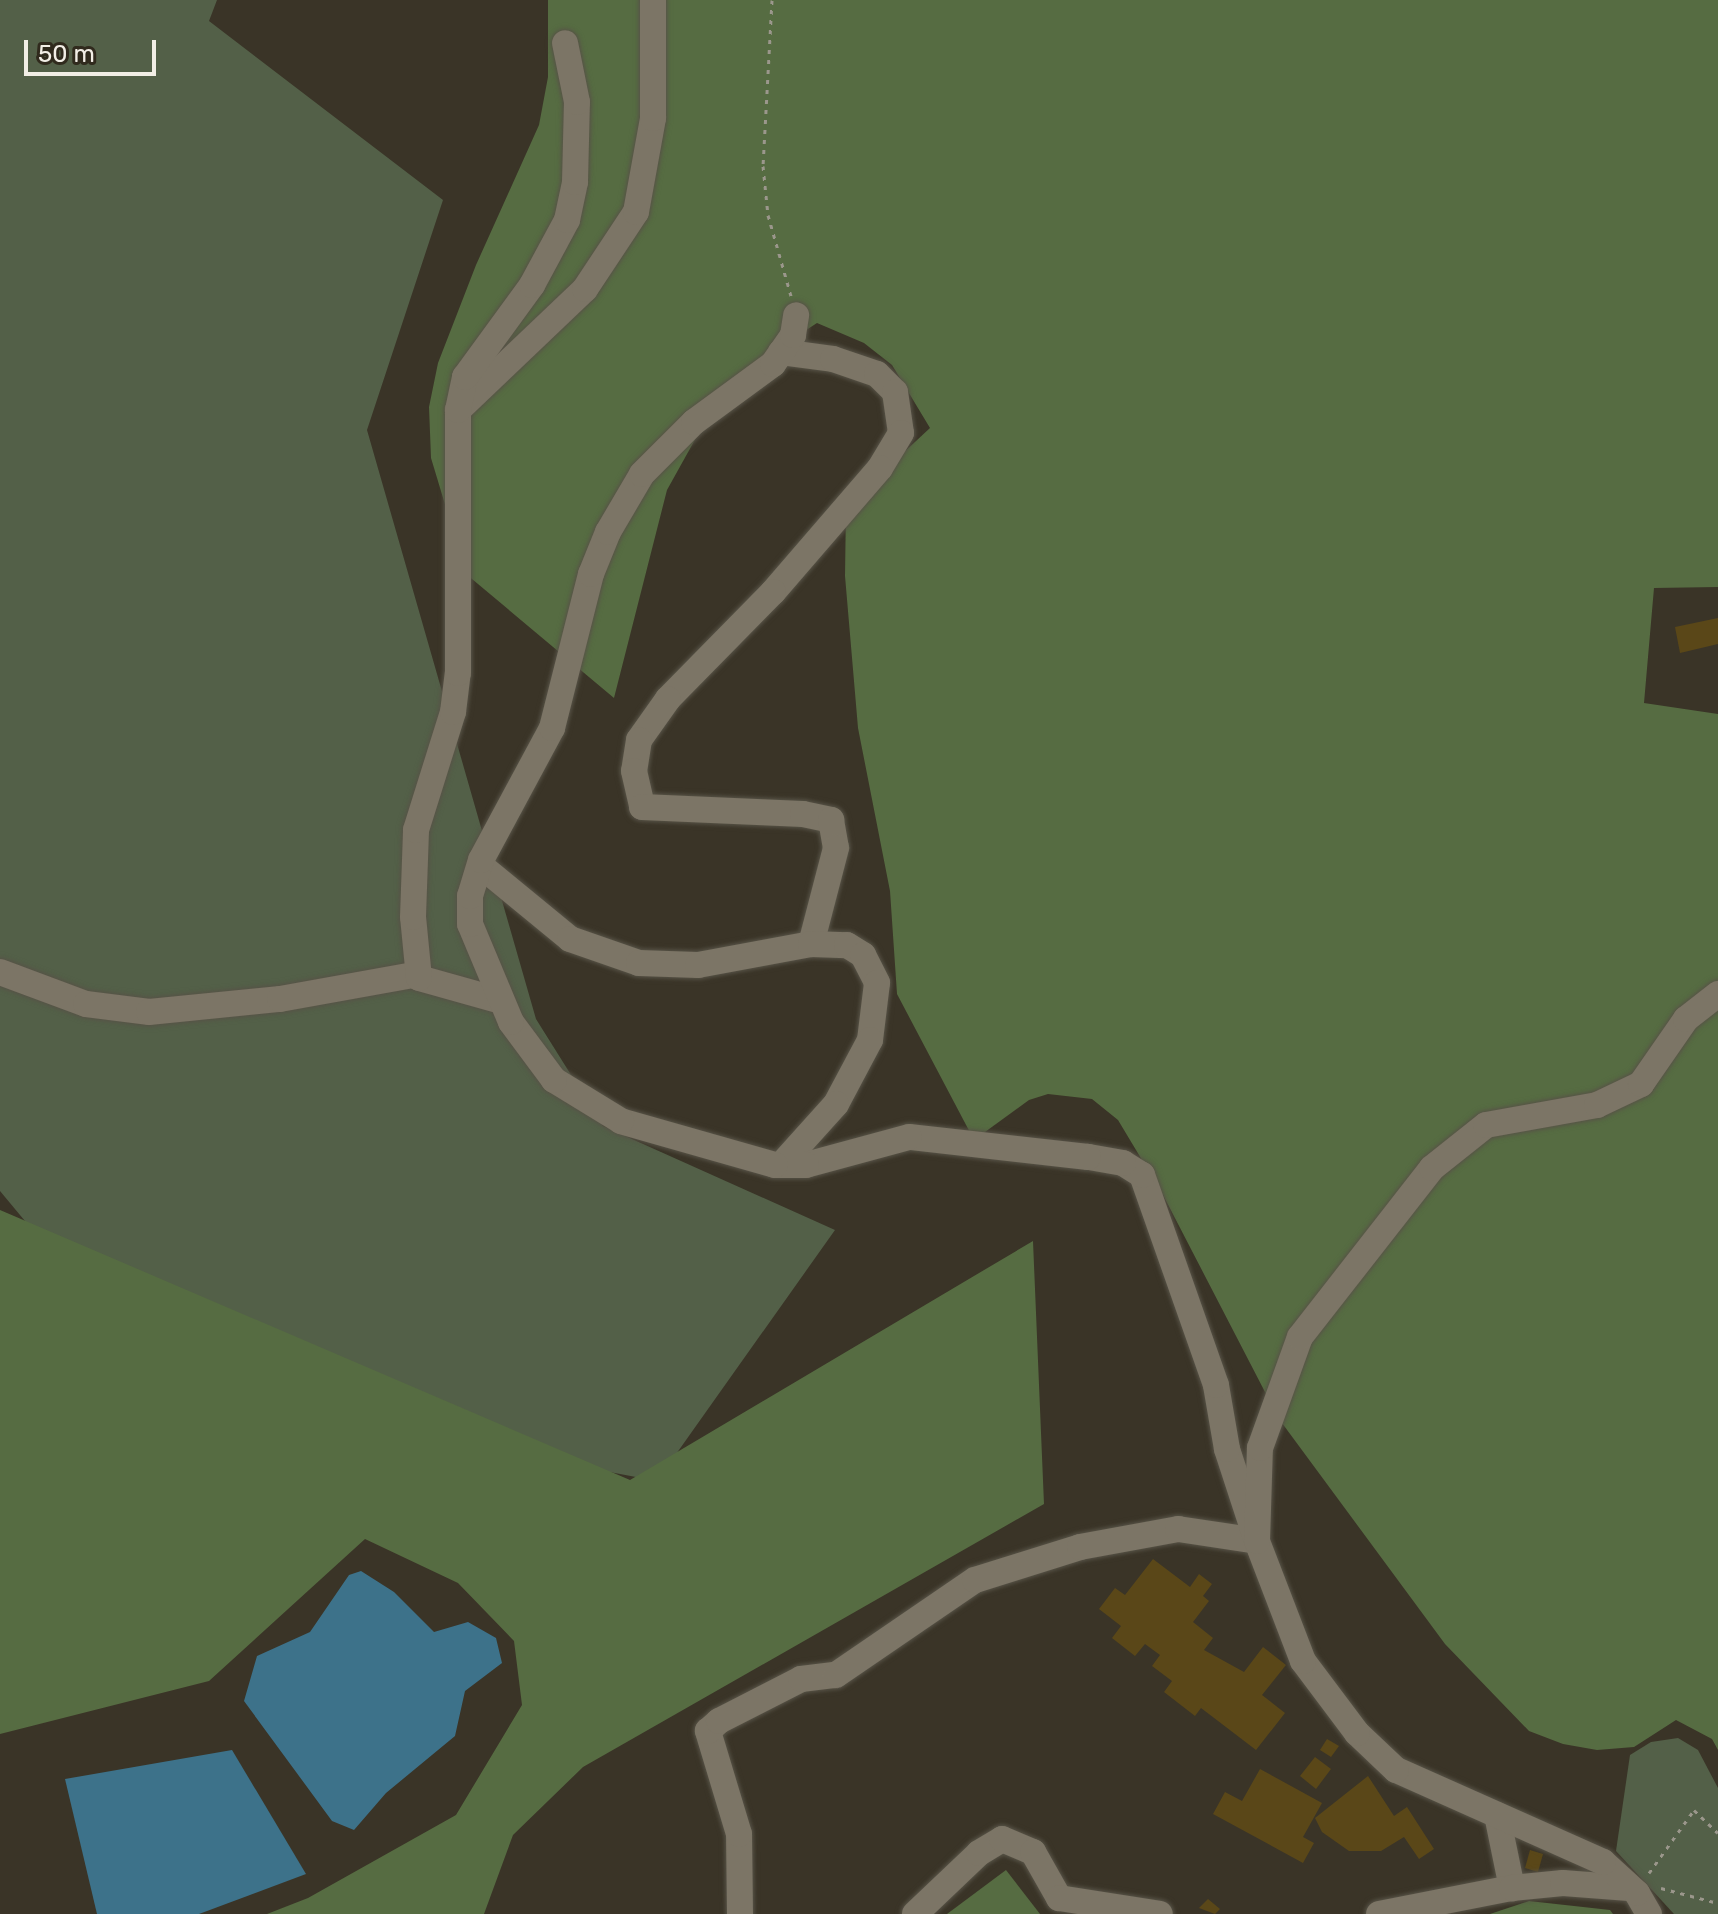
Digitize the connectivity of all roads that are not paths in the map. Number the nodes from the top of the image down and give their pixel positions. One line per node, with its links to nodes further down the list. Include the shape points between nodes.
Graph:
1 (653, 0): 5 (street, via 653,118 636,212 585,289)
2 (565, 43): 5 (street, via 577,102 575,182 567,220 532,285 465,377)
3 (796, 315): 4 (street, via 793,335)
4 (781, 352): 6 (street, via 773,364 694,422 629,494 591,574 552,728); 7 (street, via 833,359 877,374 895,392 901,433 880,468 773,592 668,699 639,740 634,771 642,807 803,814 831,820 836,848)
5 (458, 410): 9 (street, via 458,673 453,712 416,830 413,917)
6 (480, 865): 7 (street, via 570,939 639,963 698,965); 11 (street, via 470,896 470,924)
7 (811, 944): 12 (street, via 847,945 863,955 877,983 876,1017 836,1104)
8 (0, 972): 9 (street, via 86,1004 149,1012 280,999)
9 (419, 974): 11 (street)
10 (1718, 994): 13 (street, via 1686,1019 1641,1084 1597,1105 1486,1125 1432,1168 1300,1337 1260,1448)
11 (501, 1001): 12 (street, via 554,1080 593,1107 726,1153)
12 (781, 1165): 13 (street, via 806,1165 909,1137 1088,1157 1123,1163 1142,1175 1216,1385 1227,1449)
13 (1257, 1541): 14 (street, via 1303,1661 1357,1733 1396,1770); 17 (street, via 1178,1529 1080,1547 975,1580 836,1675 801,1679 719,1721 708,1731 739,1834)
14 (1497, 1815): 15 (street, via 1603,1862); 16 (street)
15 (1641, 1886): 16 (street, via 1563,1883); 21 (street)
16 (1512, 1888): 20 (street)
17 (740, 1914)
18 (915, 1914): 19 (street, via 979,1853 1002,1839 1033,1852 1059,1898)
19 (1160, 1914)
20 (1379, 1914)
21 (1649, 1914)

